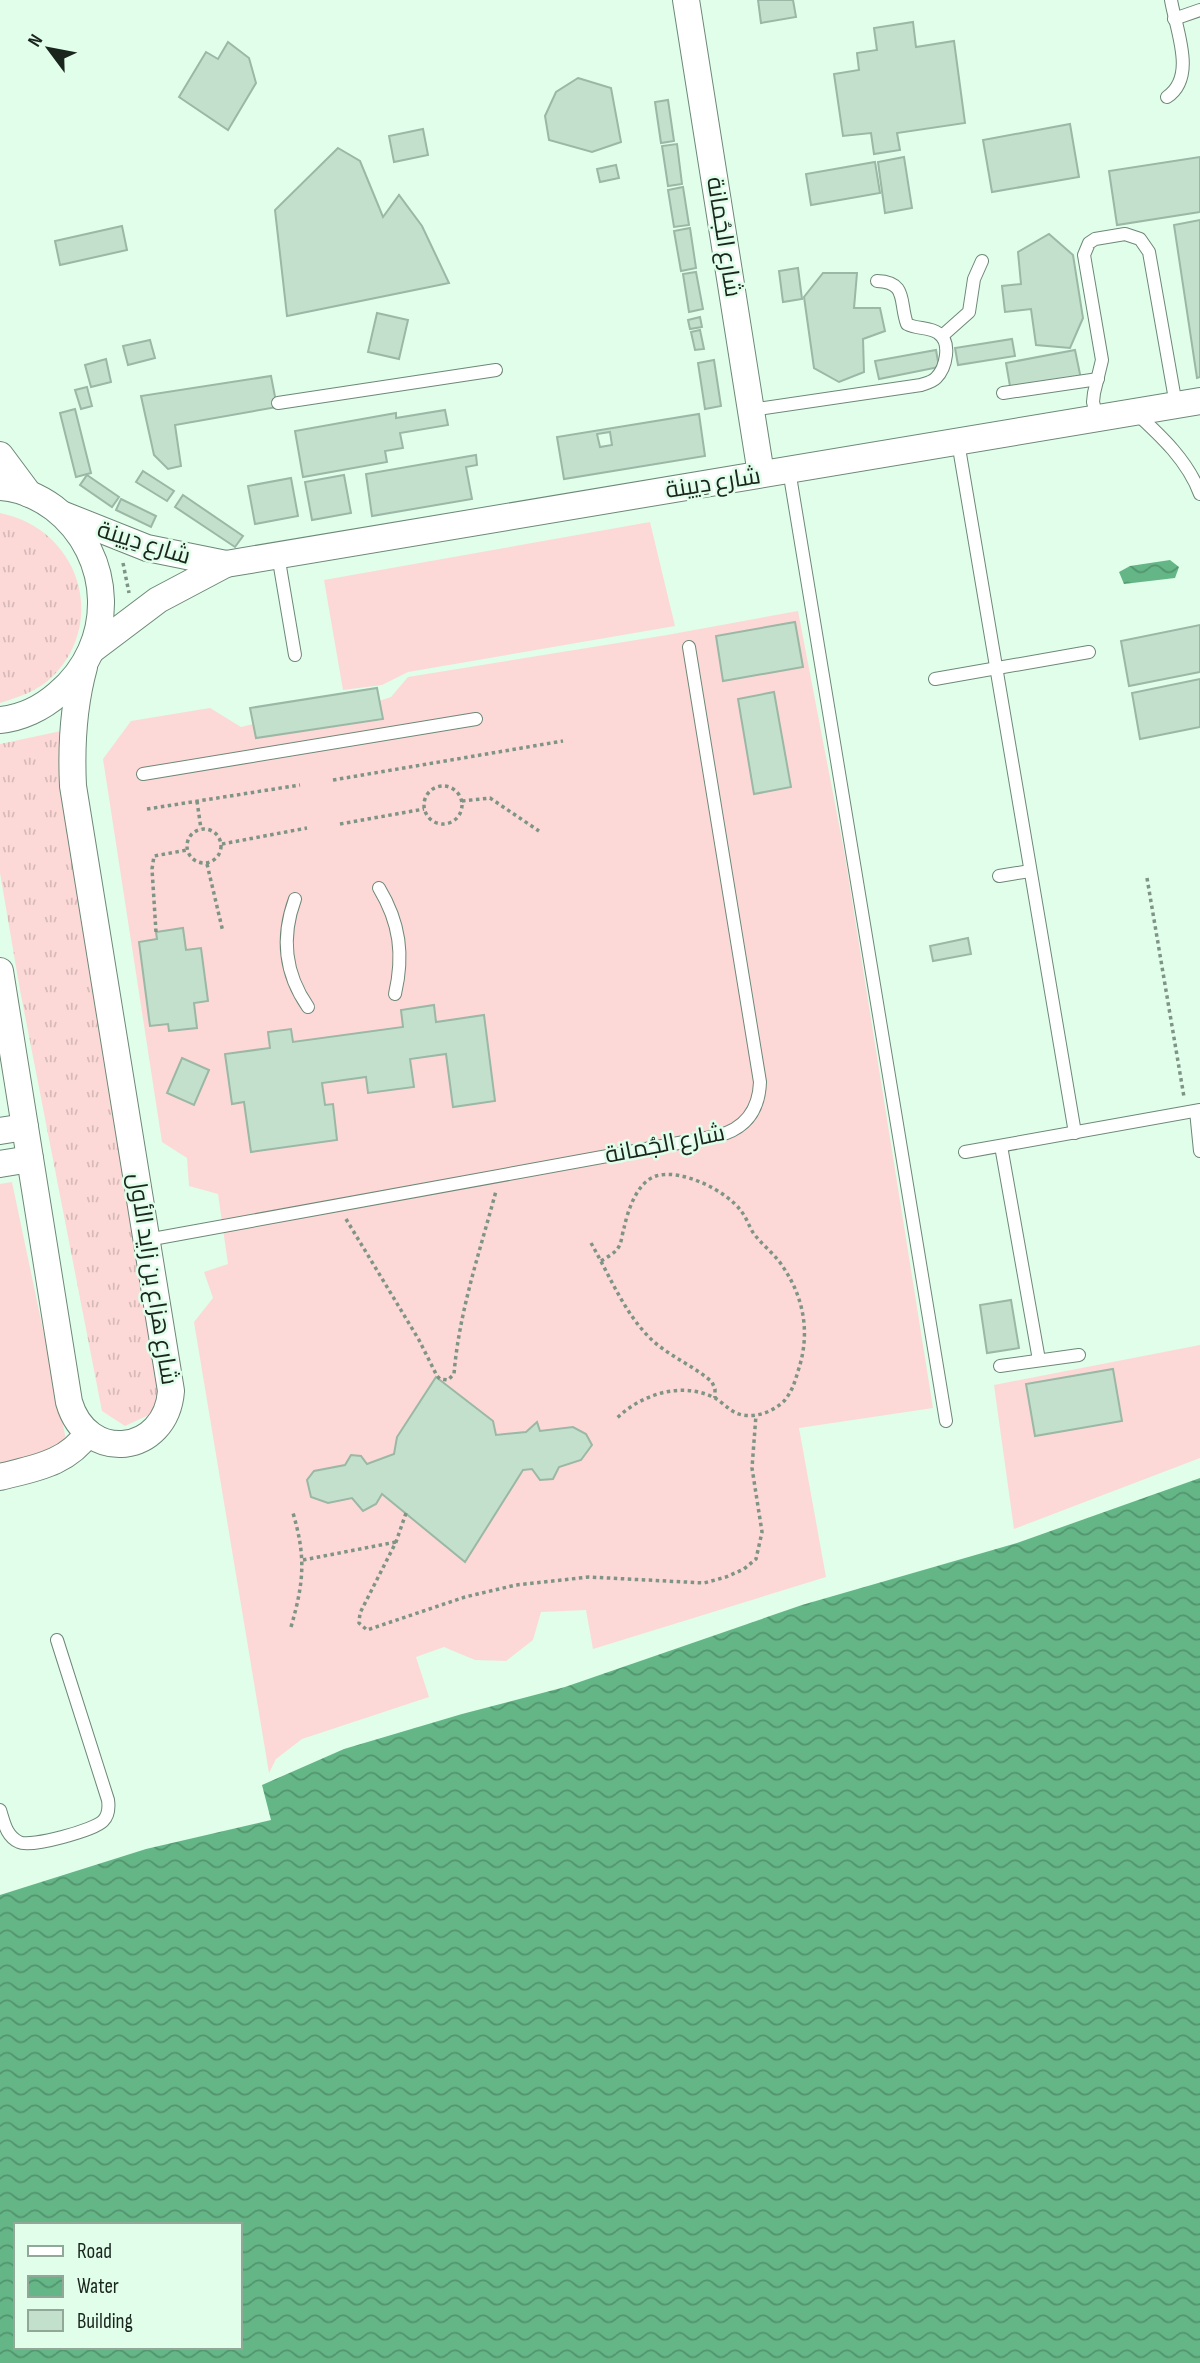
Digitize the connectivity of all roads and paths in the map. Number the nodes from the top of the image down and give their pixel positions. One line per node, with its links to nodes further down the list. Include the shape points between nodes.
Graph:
1 (686, 0): 14 (street, شارع الجُمانة)
2 (1171, 0): 4 (lane)
3 (1200, 10): 4 (lane)
4 (1174, 19): 5 (lane, via 1184,70 1179,86)
5 (1167, 97)
6 (982, 261): 8 (lane, via 969,313)
7 (877, 281): 8 (lane, via 897,286 908,326)
8 (942, 336): 14 (lane, via 942,371 929,383)
9 (496, 370): 12 (lane)
10 (1098, 379): 11 (lane); 13 (lane, via 1102,360 1084,255 1095,239 1132,235 1149,252); 16 (lane, via 1093,402)
11 (1003, 393)
12 (278, 403)
13 (1188, 403): 15 (street, شارع دِيينة)
14 (751, 410): 20 (street, شارع الجُمانة)
15 (1136, 412): 16 (street, شارع دِيينة); 23 (lane, via 1187,468)
16 (1097, 418): 17 (street, شارع دِيينة)
17 (957, 442): 19 (street, شارع دِيينة); 33 (lane)
18 (0, 455): 22 (street)
19 (789, 470): 20 (street, شارع دِيينة); 81 (lane)
20 (761, 474): 26 (street, شارع دِيينة)
21 (0, 487): 22 (street)
22 (29, 494): 24 (street)
23 (1200, 494)
24 (64, 516): 25 (street, شارع دِيينة); 32 (street, شارع هزاع بن زايد الأول, via 80,533 100,577 100,626)
25 (121, 540): 27 (street, شارع دِيينة); 28 (path)
26 (278, 555): 27 (street, شارع دِيينة); 31 (lane)
27 (226, 564): 28 (street, شارع دِيينة)
28 (137, 615): 32 (street, شارع دِيينة)
29 (689, 647): 70 (lane, شارع الجُمانة, via 760,1082 757,1104 746,1122 728,1133)
30 (1089, 652): 33 (lane)
31 (296, 655)
32 (89, 658): 36 (street, شارع دِيينة, via 69,686 51,701); 72 (street, شارع هزاع بن زايد الأول, via 72,726 74,786)
33 (996, 668): 34 (lane); 52 (lane)
34 (935, 679)
35 (476, 719): 38 (lane)
36 (0, 720)
37 (563, 741): 39 (path)
38 (143, 774)
39 (332, 780)
40 (300, 785): 41 (path)
41 (197, 801): 43 (path); 47 (path)
42 (462, 801): 44 (path, via 457,817 442,824 428,817); 44 (path, via 452,788 443,786 428,793); 48 (path, via 490,798)
43 (147, 809)
44 (424, 809): 45 (path)
45 (340, 824)
46 (307, 828): 49 (path)
47 (201, 829): 49 (path, via 215,832); 50 (path, via 190,836)
48 (539, 831)
49 (222, 845): 51 (path, via 218,857)
50 (187, 850): 51 (path, via 194,861); 57 (path, via 154,856)
51 (207, 863): 58 (path)
52 (1030, 871): 53 (lane); 64 (lane)
53 (999, 876)
54 (1147, 878): 62 (path)
55 (379, 888): 60 (lane, via 400,939)
56 (295, 899): 61 (lane, via 287,926 287,955 294,983)
57 (156, 932)
58 (223, 932)
59 (0, 971): 63 (street)
60 (395, 994)
61 (308, 1007)
62 (1194, 1111): 64 (lane); 66 (lane)
63 (13, 1129): 68 (street)
64 (1075, 1133): 65 (lane)
65 (1001, 1146): 67 (lane); 76 (lane)
66 (1200, 1151)
67 (965, 1152)
68 (30, 1158): 69 (street); 82 (street, via 69,1402)
69 (0, 1164)
70 (500, 1175): 71 (lane, شارع الجُمانة); 71 (path, via 458,1332 454,1374 448,1380 437,1376)
71 (338, 1205): 72 (lane, شارع الجُمانة)
72 (147, 1240): 82 (street, شارع هزاع بن زايد الأول, via 172,1391 170,1402 161,1423 134,1442 110,1444)
73 (591, 1243): 74 (path)
74 (601, 1261): 78 (path, via 646,1334 712,1382); 79 (path, via 616,1251 632,1204 646,1181 655,1176 687,1178 730,1199 786,1270 805,1323 794,1385 778,1406)
75 (1079, 1355): 76 (lane)
76 (1039, 1360): 77 (lane)
77 (1000, 1366)
78 (715, 1398): 79 (path, via 736,1413); 80 (path, via 693,1391 665,1392 639,1401)
79 (757, 1415): 86 (path, via 752,1468 761,1546 756,1559 726,1577 704,1583 589,1577 516,1585 367,1630 359,1623 360,1613)
80 (617, 1418)
81 (946, 1421)
82 (88, 1433): 83 (street, via 56,1462)
83 (0, 1477)
84 (293, 1513): 87 (path)
85 (406, 1513): 86 (path)
86 (396, 1542): 87 (path)
87 (303, 1560): 88 (path)
88 (291, 1627)
89 (57, 1640): 90 (lane, via 108,1800 107,1815 94,1826 26,1844 8,1832)
90 (0, 1810)

